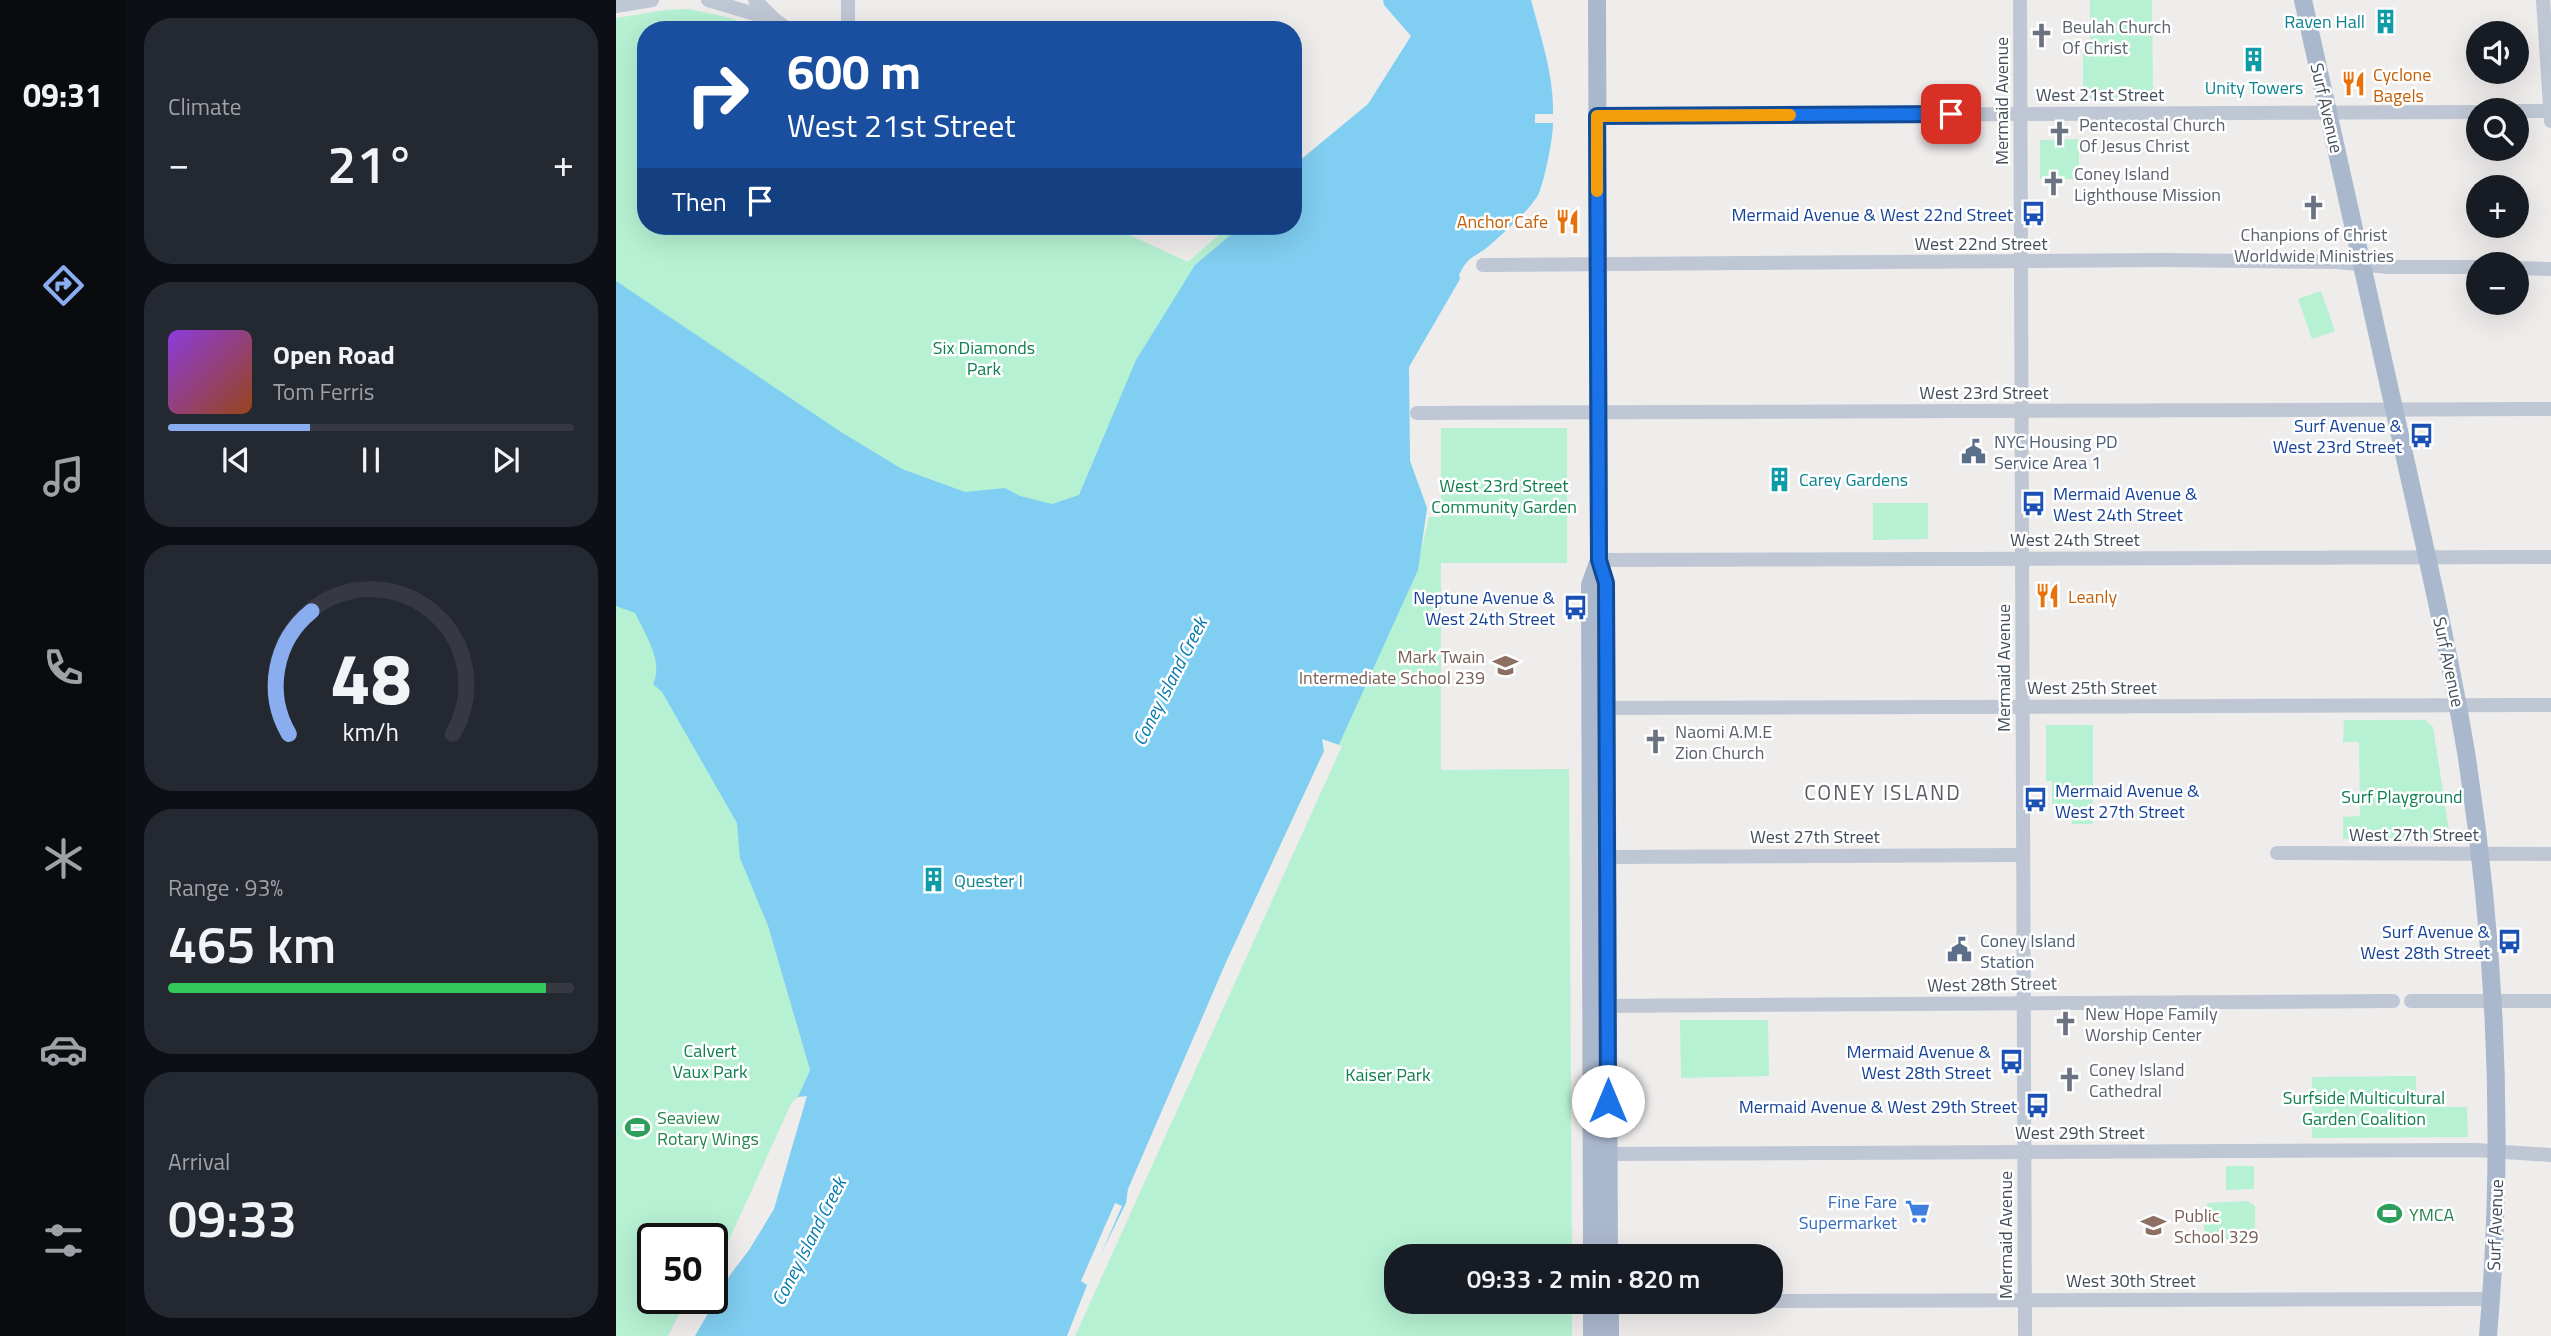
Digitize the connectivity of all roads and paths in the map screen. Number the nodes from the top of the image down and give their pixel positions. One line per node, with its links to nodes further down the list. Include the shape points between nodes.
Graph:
1 (652, 0): 9 (street)
2 (708, 0): 10 (street)
3 (755, 0): 10 (street)
4 (848, 0): 11 (street)
5 (1597, 0): 17 (main road)
6 (2020, 0): 15 (street, Mermaid Avenue)
7 (2303, 0): 12 (main road, Surf Avenue)
8 (2543, 0): 16 (street)
9 (623, 3)
10 (775, 20)
11 (848, 21)
12 (2329, 112): 13 (street, West 21st Street); 15 (street, West 21st Street); 21 (main road, Surf Avenue)
13 (2466, 112)
14 (2529, 112): 16 (street)
15 (2020, 114): 17 (street, West 21st Street); 18 (street, Mermaid Avenue)
16 (2551, 115)
17 (1597, 116): 20 (main road)
18 (2021, 262): 20 (street, West 22nd Street); 21 (street, West 22nd Street); 27 (street, Mermaid Avenue)
19 (1483, 264): 20 (street, West 22nd Street)
20 (1597, 264): 29 (main road)
21 (2361, 265): 22 (street, West 22nd Street); 25 (main road, Surf Avenue)
22 (2466, 267)
23 (2529, 268): 24 (street)
24 (2551, 269)
25 (2394, 409): 26 (street, West 23rd Street); 27 (street, West 23rd Street); 30 (main road, Surf Avenue)
26 (2551, 409)
27 (2021, 411): 29 (street, West 23rd Street); 32 (street, Mermaid Avenue)
28 (1417, 413): 29 (street, West 23rd Street)
29 (1597, 413): 33 (main road)
30 (2427, 557): 31 (street, West 24th Street); 32 (street, West 24th Street); 34 (main road, Surf Avenue)
31 (2551, 557)
32 (2022, 559): 33 (street, West 24th Street); 36 (street, Mermaid Avenue)
33 (1599, 560): 37 (main road, via 1606,583)
34 (2458, 705): 35 (street, West 25th Street); 36 (street, West 25th Street); 39 (main road, Surf Avenue)
35 (2551, 705)
36 (2022, 707): 37 (street, West 25th Street); 41 (street, Mermaid Avenue)
37 (1598, 708): 42 (main road); 48 (main road)
38 (2277, 853): 39 (street, West 27th Street)
39 (2480, 854): 40 (street, West 27th Street); 46 (main road, Surf Avenue)
40 (2551, 854)
41 (2023, 855): 42 (street, West 27th Street); 47 (street, Mermaid Avenue)
42 (1606, 857): 48 (main road)
43 (2393, 1001): 47 (street, West 28th Street)
44 (2411, 1001): 46 (street)
45 (2551, 1001): 46 (street)
46 (2493, 1002): 50 (main road, Surf Avenue)
47 (2024, 1003): 48 (street, West 28th Street); 49 (street, Mermaid Avenue)
48 (1599, 1006): 51 (main road); 53 (main road)
49 (2024, 1151): 50 (street, West 29th Street); 51 (street, West 29th Street); 56 (street, Mermaid Avenue)
50 (2497, 1152): 52 (street, West 29th Street); 55 (main road, Surf Avenue)
51 (1608, 1154): 54 (main road)
52 (2551, 1155)
53 (1592, 1244)
54 (1609, 1244)
55 (2492, 1299): 56 (street, West 30th Street); 63 (main road, Surf Avenue)
56 (2025, 1300): 57 (street, West 30th Street); 62 (street, Mermaid Avenue)
57 (1783, 1301)
58 (1592, 1314): 60 (main road)
59 (1610, 1314): 61 (main road)
60 (1592, 1336)
61 (1610, 1336)
62 (2025, 1336)
63 (2488, 1336)

